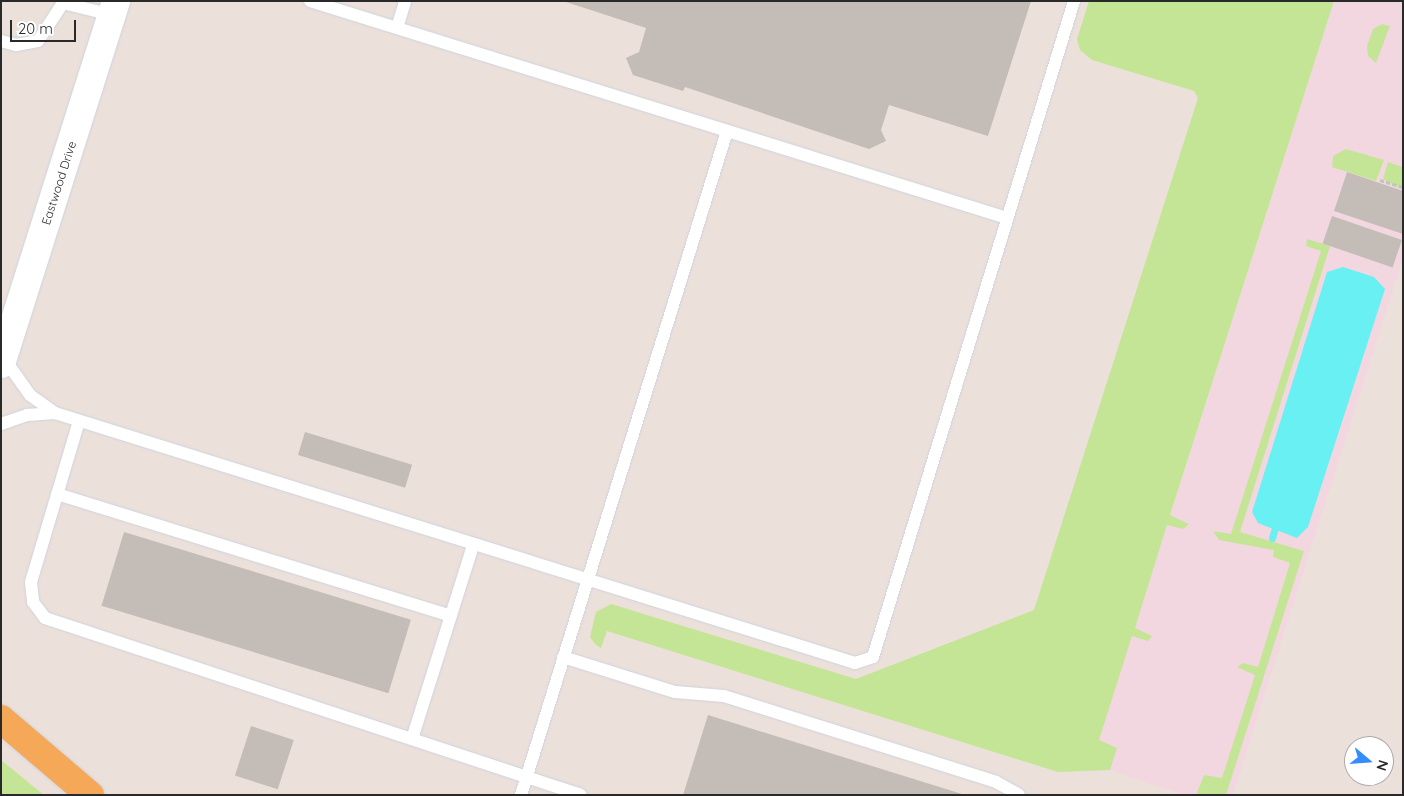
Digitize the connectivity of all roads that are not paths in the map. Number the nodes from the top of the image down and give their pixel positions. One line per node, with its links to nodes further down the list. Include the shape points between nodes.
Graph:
1 (310, 1): 5 (lane)
2 (405, 1): 5 (lane)
3 (1074, 1): 8 (lane)
4 (114, 8): 6 (lane, via 63,3 38,41 16,45); 9 (main road, Eastwood Drive)
5 (397, 28): 7 (lane)
6 (1, 41)
7 (727, 131): 8 (lane); 15 (lane)
8 (1007, 218): 15 (lane, via 873,657 845,662)
9 (2, 361): 10 (lane, via 30,395)
10 (55, 413): 11 (lane); 12 (lane, via 26,415)
11 (79, 421): 13 (lane); 14 (lane)
12 (1, 424)
13 (57, 494): 16 (lane); 19 (lane, via 31,582 33,602 45,618 60,627)
14 (473, 545): 15 (lane); 16 (lane)
15 (586, 581): 17 (lane)
16 (450, 616): 19 (lane)
17 (564, 657): 20 (lane); 24 (lane, via 675,692 724,696 996,782)
18 (1, 719): 21 (main road)
19 (412, 739): 20 (lane)
20 (527, 775): 22 (lane); 23 (lane)
21 (90, 795)
22 (521, 795)
23 (580, 795)
24 (1019, 795)

